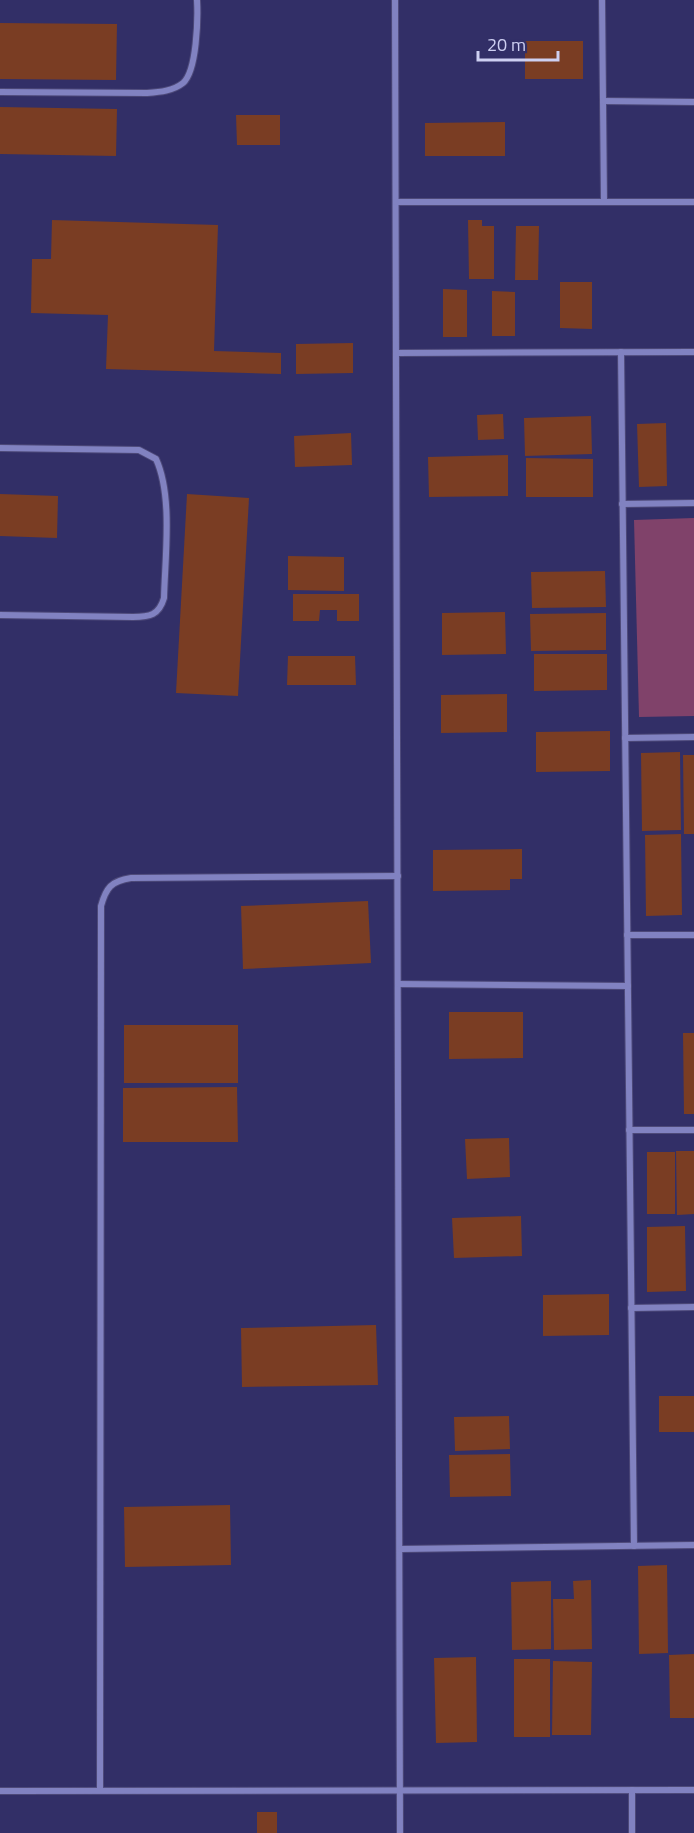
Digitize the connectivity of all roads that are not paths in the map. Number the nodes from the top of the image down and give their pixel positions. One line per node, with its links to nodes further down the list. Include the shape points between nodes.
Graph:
1 (197, 0): 4 (street, via 192,64 185,82 169,91)
2 (395, 0): 7 (street)
3 (602, 0): 5 (street)
4 (0, 92)
5 (603, 101): 6 (street); 8 (street)
6 (694, 102)
7 (396, 202): 8 (street); 12 (street)
8 (604, 202): 9 (street)
9 (694, 202)
10 (621, 352): 11 (street); 12 (street); 15 (street)
11 (694, 352)
12 (396, 353): 19 (street)
13 (0, 448): 16 (street, via 139,450 156,459 165,491 164,598 160,610 153,615 133,617)
14 (694, 503): 15 (street)
15 (622, 504): 18 (street)
16 (0, 615)
17 (694, 737): 18 (street)
18 (625, 738): 20 (street)
19 (398, 876): 22 (street); 31 (street, via 131,878 116,881 106,889 101,906)
20 (627, 935): 21 (street); 23 (street)
21 (694, 935)
22 (398, 984): 23 (street); 30 (street)
23 (628, 986): 24 (street)
24 (629, 1130): 25 (street); 27 (street)
25 (694, 1130)
26 (694, 1307): 27 (street)
27 (631, 1308): 29 (street)
28 (694, 1545): 29 (street)
29 (634, 1546): 30 (street)
30 (401, 1549): 35 (street)
31 (100, 1790): 34 (street); 35 (street)
32 (632, 1790): 33 (street); 35 (street); 37 (street)
33 (694, 1790)
34 (0, 1791)
35 (400, 1791): 36 (street)
36 (400, 1833)
37 (632, 1833)

